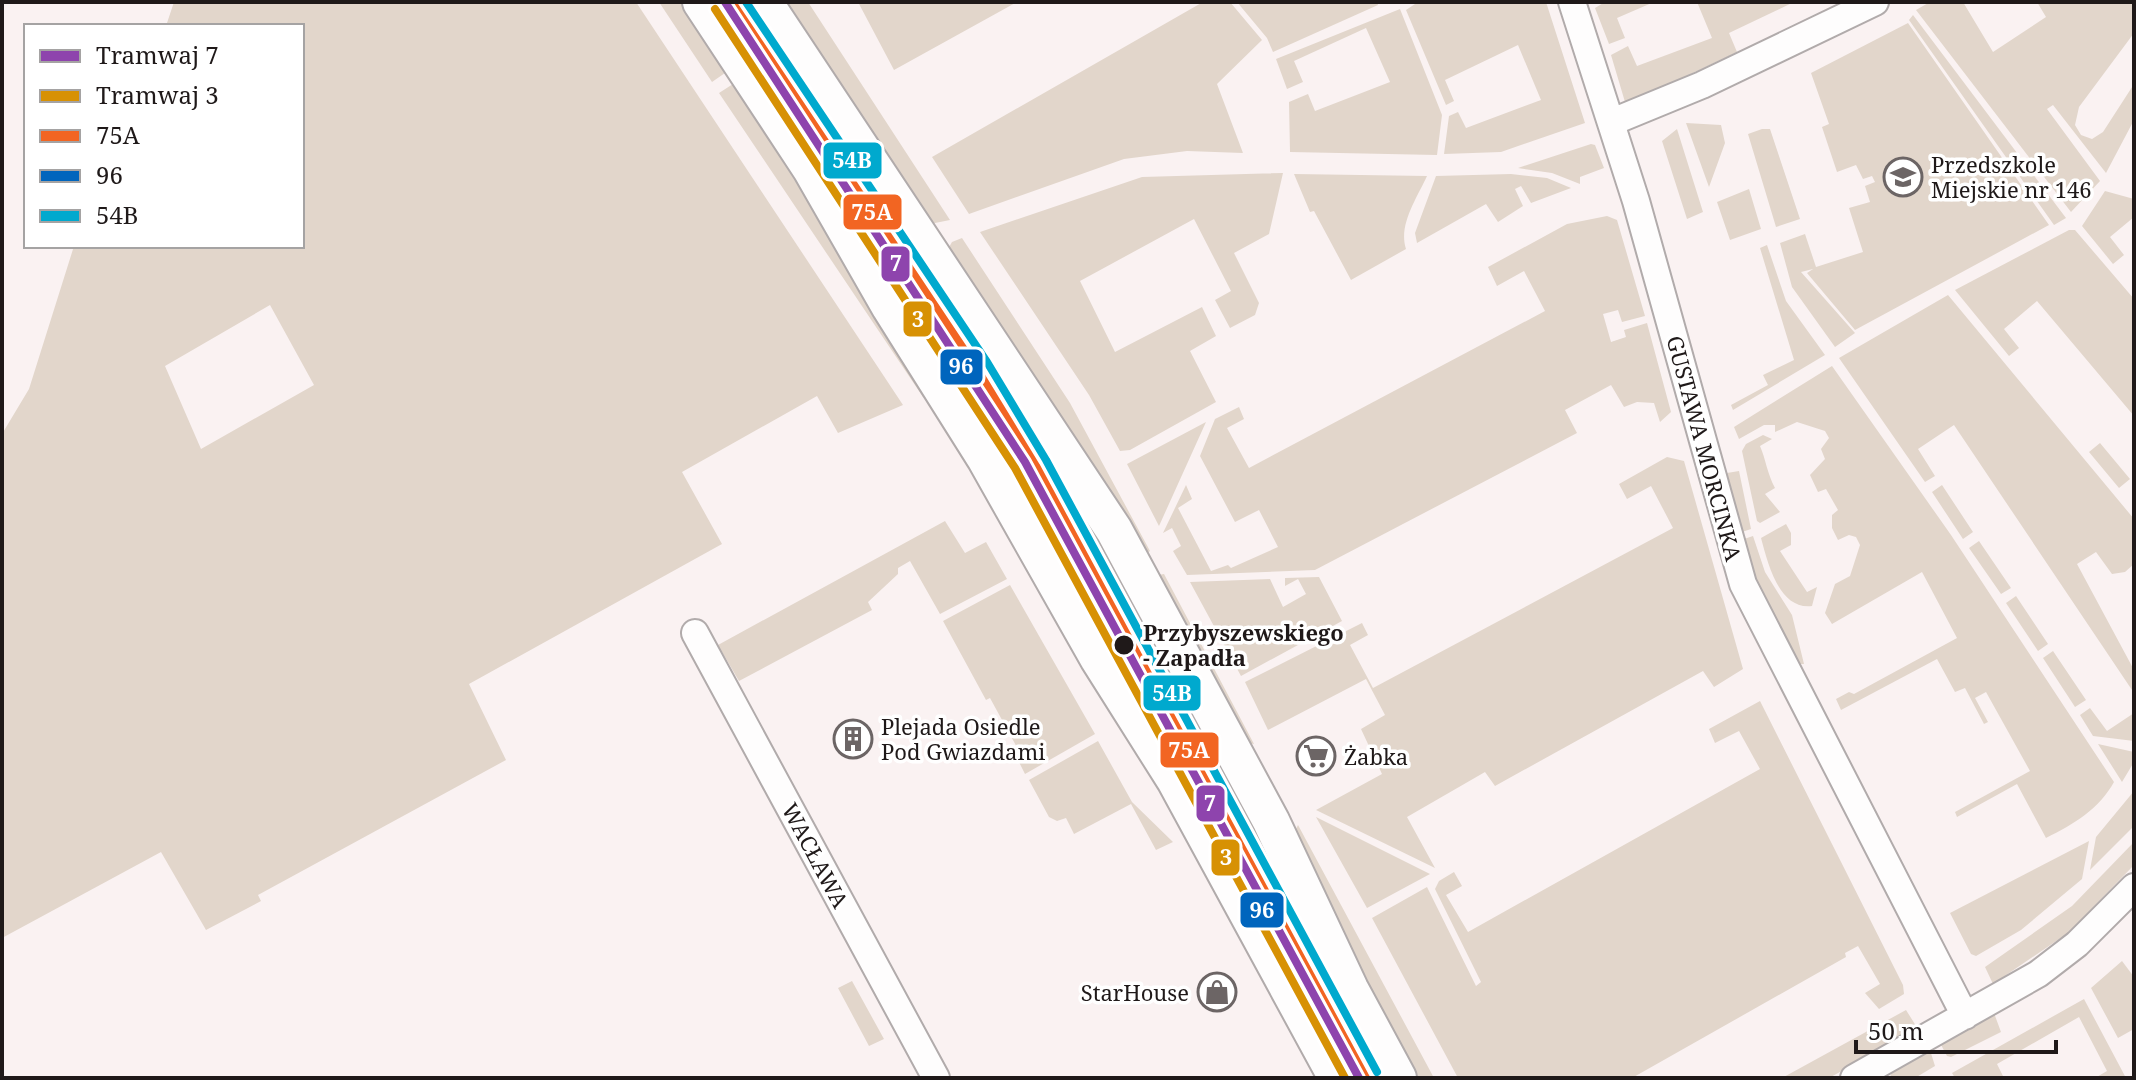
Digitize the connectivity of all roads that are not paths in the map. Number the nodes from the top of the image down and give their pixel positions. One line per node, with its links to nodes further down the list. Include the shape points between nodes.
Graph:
1 (701, 2): 10 (main road, via 811,169 985,458 1098,658 1175,780)
2 (764, 2): 11 (main road, via 1114,530 1271,821)
3 (1572, 2): 5 (street, GUSTAWA MORCINKA)
4 (1875, 2): 5 (street)
5 (1612, 122): 8 (street, GUSTAWA MORCINKA, via 1743,584)
6 (695, 633): 9 (street, WACŁAWA)
7 (2134, 887): 8 (street, via 2057,961)
8 (1965, 1016): 12 (street)
9 (936, 1078)
10 (1337, 1078)
11 (1398, 1078)
12 (1854, 1078)

